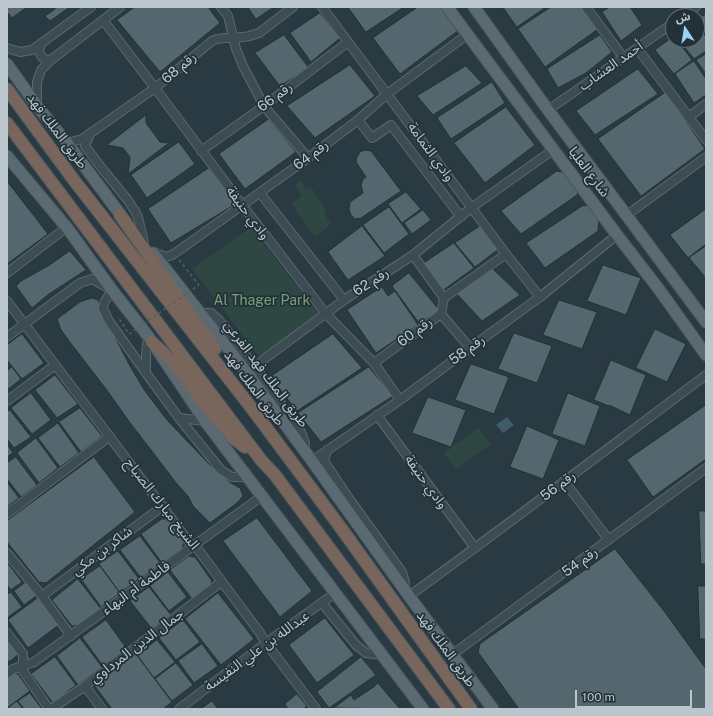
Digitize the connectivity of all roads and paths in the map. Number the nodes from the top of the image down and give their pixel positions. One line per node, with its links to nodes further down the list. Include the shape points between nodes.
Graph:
1 (91, 7): 14 (street)
2 (120, 7): 9 (street)
3 (220, 7): 12 (street, via 228,16)
4 (293, 7): 12 (street, رقم 68, via 259,33)
5 (322, 7): 13 (street, وادي الثمامة)
6 (447, 7): 11 (main road, شارع العليا)
7 (474, 7): 26 (main road, شارع العليا)
8 (586, 7): 17 (street)
9 (103, 20): 18 (street); 20 (street, وادي حنيفة)
10 (665, 29): 16 (street, أحمد العشاب)
11 (468, 34): 22 (street, رقم 64); 34 (main road, شارع العليا)
12 (233, 38): 20 (street, رقم 68, via 222,37 212,41); 25 (street, via 242,66)
13 (348, 42): 22 (street, وادي الثمامة); 25 (street, رقم 66)
14 (41, 44): 15 (street, via 23,52); 18 (street, via 40,55)
15 (7, 48)
16 (637, 48): 17 (street, أحمد العشاب); 27 (street)
17 (623, 57): 26 (street, أحمد العشاب)
18 (51, 60): 24 (street, via 41,70 37,82)
19 (7, 64): 24 (main road, طريق الملك فهد الفرعي)
20 (155, 88): 30 (street, رقم 68); 35 (street, وادي حنيفة)
21 (7, 89): 78 (highway, طريق الملك فهد, via 73,179)
22 (387, 94): 28 (street, رقم 64); 42 (street, وادي الثمامة)
23 (706, 104): 27 (street)
24 (37, 106): 32 (main road, طريق الملك فهد الفرعي)
25 (264, 106): 35 (street, رقم 66); 38 (street)
26 (548, 110): 44 (main road, شارع العليا)
27 (689, 116): 31 (street)
28 (358, 120): 38 (street, رقم 64); 45 (street, via 372,138 391,125)
29 (7, 123): 85 (highway)
30 (90, 134): 32 (street, رقم 68); 33 (street)
31 (706, 140)
32 (67, 143): 37 (main road, طريق الملك فهد الفرعي)
33 (85, 146): 37 (street); 48 (street, via 135,211)
34 (553, 150): 42 (street, رقم 62); 47 (main road, شارع العليا)
35 (201, 151): 41 (street, وادي حنيفة)
36 (7, 156): 46 (main road)
37 (79, 158): 43 (main road, طريق الملك فهد الفرعي)
38 (308, 158): 40 (street, رقم 64)
39 (706, 158): 44 (street)
40 (260, 193): 41 (street, رقم 64); 58 (street)
41 (243, 206): 49 (street, رقم 64); 61 (street, وادي حنيفة)
42 (471, 208): 45 (street, رقم 62); 50 (street, وادي الثمامة)
43 (120, 215): 48 (main road, طريق الملك فهد الفرعي); 78 (highway, via 233,375)
44 (627, 215): 53 (main road, شارع العليا)
45 (460, 218): 51 (street, رقم 62)
46 (67, 227): 52 (street); 55 (main road)
47 (617, 235): 54 (main road, شارع العليا); 56 (street, رقم 58)
48 (146, 246): 49 (street, via 166,257); 60 (main road, طريق الملك فهد الفرعي)
49 (174, 254): 66 (path, bridge, via 199,285)
50 (506, 254): 56 (street, وادي الثمامة); 57 (street)
51 (413, 255): 57 (street); 58 (street, رقم 62)
52 (7, 273)
53 (674, 279): 54 (main road, via 679,288 676,296 668,296); 63 (main road, شارع العليا)
54 (658, 288): 65 (main road, شارع العليا)
55 (112, 290): 64 (street, via 92,279 80,283); 68 (main road); 74 (street, via 103,308 109,321)
56 (540, 297): 69 (street, رقم 58)
57 (444, 298): 62 (street, رقم 60)
58 (344, 300): 61 (street, رقم 62)
59 (7, 301): 64 (street, الشيخ مبارك الصباح)
60 (200, 313): 71 (street, via 211,313 219,320 256,368); 83 (main road, طريق الملك فهد الفرعي)
61 (326, 314): 71 (street, رقم 62); 72 (street, وادي حنيفة)
62 (441, 314): 69 (street); 72 (street, رقم 60)
63 (704, 320): 65 (main road, via 695,314 686,320)
64 (25, 324): 67 (street); 73 (street, الشيخ مبارك الصباح)
65 (686, 327): 70 (main road, شارع العليا)
66 (129, 334)
67 (7, 337)
68 (150, 339): 74 (street, via 146,354); 81 (main road); 85 (highway, via 172,361 234,438)
69 (470, 348): 76 (street, رقم 58)
70 (706, 356)
71 (263, 360): 83 (street, via 259,372 301,432 305,443)
72 (374, 363): 76 (street, وادي حنيفة)
73 (55, 365): 77 (street); 82 (street, الشيخ مبارك الصباح)
74 (146, 373): 80 (street)
75 (706, 375): 89 (street, رقم 56)
76 (400, 400): 79 (street, رقم 58)
77 (7, 401)
78 (250, 406): 116 (highway, طريق الملك فهد)
79 (377, 415): 84 (street, رقم 58); 95 (street, وادي حنيفة)
80 (179, 418): 81 (street); 88 (street, via 221,470 232,477)
81 (205, 421): 88 (main road)
82 (110, 436): 91 (street, الشيخ مبارك الصباح); 92 (street)
83 (304, 450): 86 (main road, طريق الملك فهد الفرعي)
84 (327, 450): 86 (street, رقم 58); 98 (street, via 324,461 402,572)
85 (261, 460): 115 (highway, via 275,475)
86 (312, 461): 98 (main road, طريق الملك فهد الفرعي)
87 (706, 468): 93 (street, رقم 54)
88 (248, 478): 90 (main road)
89 (564, 481): 93 (street); 95 (street, رقم 56)
90 (262, 496): 94 (street, فاطمة أم البهاء); 99 (main road)
91 (163, 506): 94 (street, الشيخ مبارك الصباح); 100 (street, شاكر بن مكي)
92 (7, 514)
93 (608, 540): 105 (street, رقم 54)
94 (193, 547): 97 (street, الشيخ مبارك الصباح, via 197,548); 103 (street, فاطمة أم البهاء)
95 (475, 548): 98 (street, رقم 56)
96 (7, 553): 100 (street)
97 (222, 582): 104 (street, الشيخ مبارك الصباح); 109 (street, جمال الدين المرداوي)
98 (406, 592): 105 (main road, طريق الملك فهد الفرعي)
99 (335, 593): 101 (street, عبدالله بن علي النفيسة); 106 (main road)
100 (42, 596): 103 (street)
101 (322, 603): 104 (street, عبدالله بن علي النفيسة); 106 (street, via 356,645 366,653)
102 (7, 633): 107 (street, via 23,654)
103 (71, 636): 107 (street, فاطمة أم البهاء, via 34,662)
104 (266, 643): 112 (street, عبدالله بن علي النفيسة); 113 (street, الشيخ مبارك الصباح)
105 (453, 654): 117 (main road, طريق الملك فهد الفرعي)
106 (383, 655): 114 (main road)
107 (23, 666): 108 (street, فاطمة أم البهاء); 110 (street, via 22,671)
108 (7, 674)
109 (85, 686): 110 (street, جمال الدين المرداوي); 111 (street)
110 (50, 709)
111 (102, 709)
112 (179, 709)
113 (316, 709)
114 (423, 709)
115 (449, 709)
116 (471, 709)
117 (493, 709)

